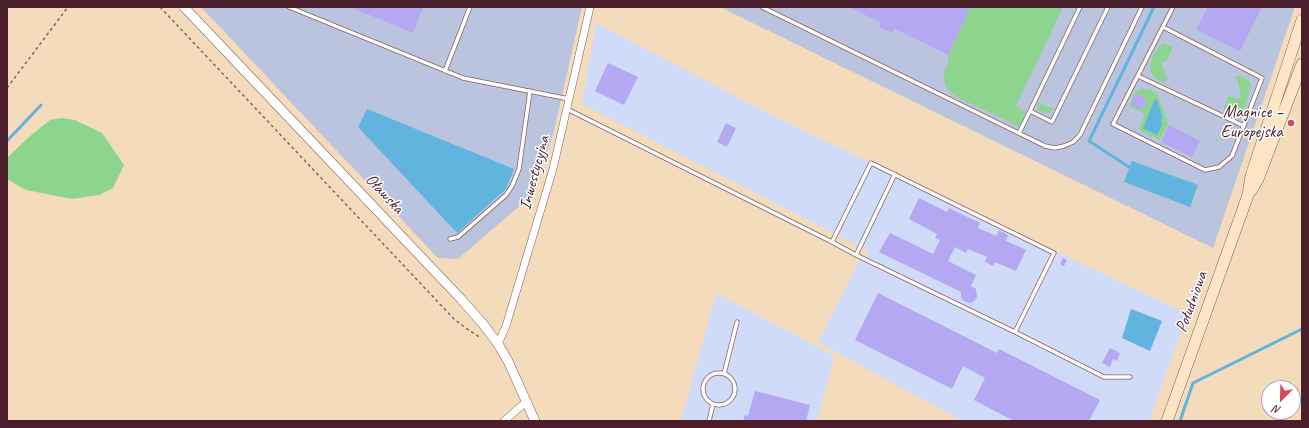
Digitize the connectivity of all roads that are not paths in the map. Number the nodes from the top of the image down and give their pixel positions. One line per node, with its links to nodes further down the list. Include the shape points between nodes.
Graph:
1 (184, 7): 28 (street, Oławska, via 461,299)
2 (289, 7): 13 (lane)
3 (470, 7): 13 (lane)
4 (590, 7): 16 (street, Inwestycyjna)
5 (762, 7): 20 (lane)
6 (1080, 7): 18 (lane)
7 (1108, 7): 18 (lane, via 1052,122)
8 (1142, 7): 20 (lane, via 1080,135 1073,142 1055,148)
9 (1172, 7): 11 (lane)
10 (1302, 20): 22 (main road, Południowa, via 1251,176)
11 (1163, 26): 14 (lane); 19 (lane, via 1262,78)
12 (1302, 64): 22 (main road, Południowa, via 1258,179)
13 (444, 71): 15 (lane, via 463,78)
14 (1138, 76): 19 (lane); 19 (lane, via 1113,124 1205,170 1219,168 1232,156)
15 (530, 91): 16 (lane); 23 (lane, via 519,169 512,186 506,195 458,237)
16 (569, 99): 17 (street, Inwestycyjna)
17 (567, 109): 24 (lane); 28 (street, Inwestycyjna, via 553,169 506,326)
18 (1030, 111): 20 (lane)
19 (1244, 126)
20 (1019, 133)
21 (895, 174): 24 (lane, via 871,163); 25 (lane); 27 (lane, via 1054,252)
22 (1248, 195): 36 (main road, Południowa)
23 (450, 239)
24 (832, 242): 25 (lane)
25 (856, 255): 27 (lane)
26 (737, 322): 29 (lane)
27 (1015, 332): 30 (lane, via 1104,377)
28 (498, 344): 31 (street, Oławska)
29 (724, 374): 32 (lane, via 709,377 703,386 705,397); 32 (lane, via 735,384 734,394 728,402)
30 (1130, 377)
31 (527, 400): 33 (street); 34 (street, Oławska)
32 (713, 404): 35 (lane)
33 (504, 421)
34 (535, 421)
35 (709, 421)
36 (1167, 421)

